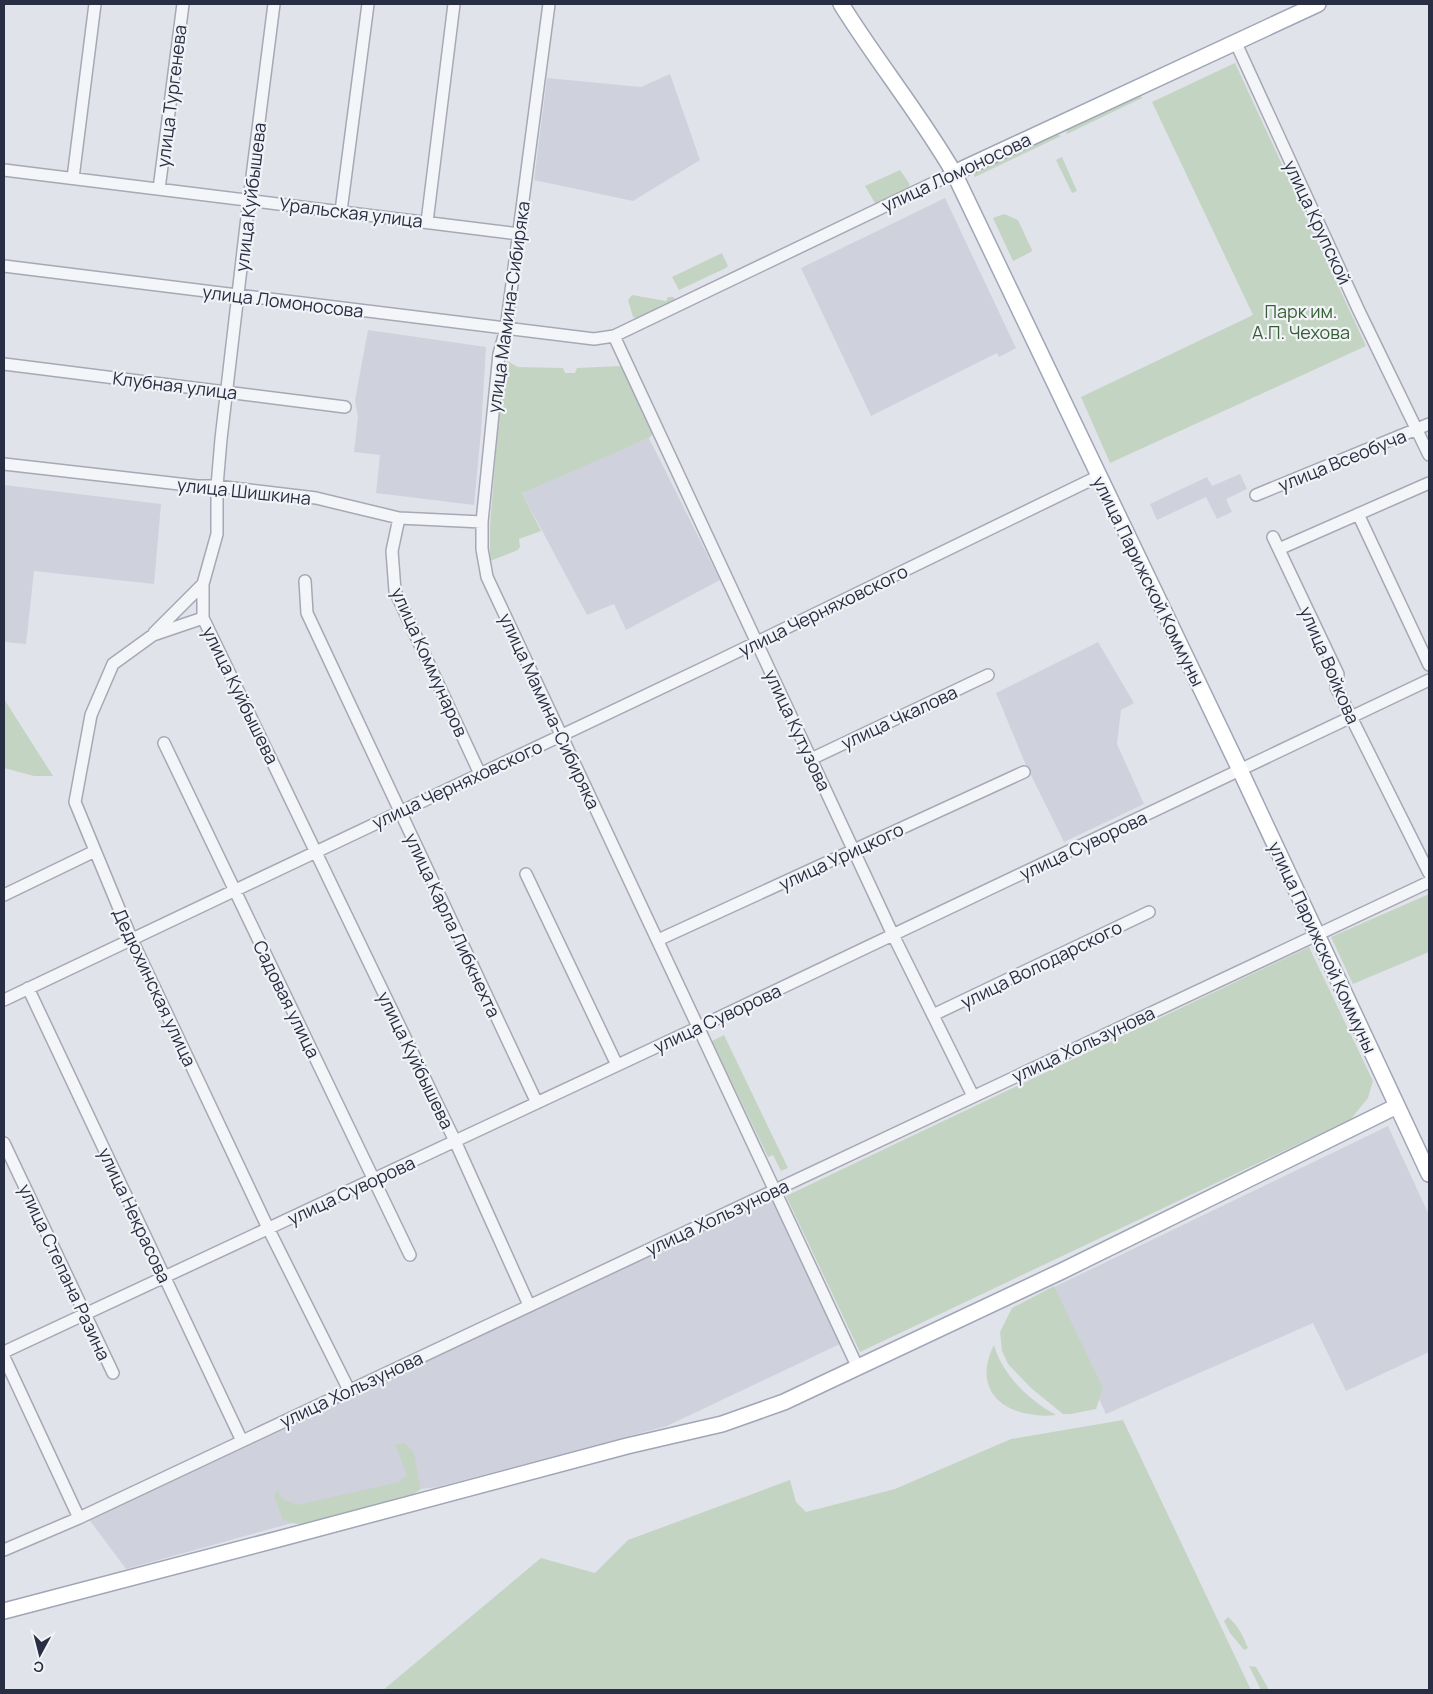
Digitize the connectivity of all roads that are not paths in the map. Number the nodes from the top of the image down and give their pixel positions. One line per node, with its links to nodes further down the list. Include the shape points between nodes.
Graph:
1 (95, 4): 12 (street)
2 (183, 4): 13 (street, улица Тургенева)
3 (274, 4): 14 (street, улица Куйбышева)
4 (368, 4): 15 (street)
5 (454, 4): 16 (street)
6 (549, 4): 17 (street, улица Мамина-Сибиряка)
7 (841, 4): 11 (main road, улица Парижской Коммуны, via 918,113)
8 (1318, 4): 9 (main road, улица Ломоносова)
9 (1235, 41): 11 (main road, улица Ломоносова); 26 (street, улица Крупской, via 1359,312)
10 (4, 170): 12 (street, Уральская улица)
11 (954, 172): 21 (street, улица Ломоносова); 29 (main road, улица Парижской Коммуны)
12 (73, 178): 13 (street, Уральская улица)
13 (159, 189): 14 (street, Уральская улица)
14 (249, 200): 15 (street, Уральская улица); 19 (street, улица Куйбышева)
15 (341, 212): 16 (street, Уральская улица)
16 (427, 222): 17 (street, Уральская улица)
17 (519, 234): 20 (street, улица Мамина-Сибиряка)
18 (4, 266): 19 (street, улица Ломоносова)
19 (237, 295): 20 (street, улица Ломоносова); 23 (street, улица Куйбышева)
20 (506, 329): 21 (street, улица Ломоносова, via 594,339); 35 (street, улица Мамина-Сибиряка, via 499,354)
21 (614, 336): 42 (street, улица Кутузова)
22 (4, 364): 23 (street, Клубная улица)
23 (227, 392): 24 (street, Клубная улица); 31 (street, улица Куйбышева)
24 (345, 407)
25 (1429, 424): 26 (street, улица Всеобуча)
26 (1417, 430): 27 (street, улица Крупской); 32 (street, улица Всеобуча)
27 (1429, 455)
28 (4, 464): 31 (street, улица Шишкина)
29 (1100, 476): 42 (street, улица Черняховского); 50 (main road, улица Парижской Коммуны)
30 (1429, 483): 33 (street)
31 (217, 486): 34 (street, улица Шишкина, via 316,498); 39 (street, улица Куйбышева, via 216,534)
32 (1256, 495)
33 (1358, 514): 37 (street); 43 (street)
34 (399, 518): 35 (street, улица Шишкина); 52 (street, улица Коммунаров, via 392,551 395,591)
35 (482, 522): 47 (street, улица Мамина-Сибиряка, via 487,577)
36 (1273, 537): 37 (street, улица Войкова)
37 (1279, 549): 46 (street, улица Войкова, via 1338,674 1336,687)
38 (305, 581): 53 (street, улица Карла Либкнехта, via 307,613)
39 (203, 584): 40 (street, улица Куйбышева); 41 (street)
40 (203, 618): 41 (street, Дедюхинская улица); 56 (street, улица Куйбышева)
41 (152, 635): 55 (street, Дедюхинская улица, via 113,664 91,715 76,802)
42 (758, 641): 47 (street, улица Черняховского); 49 (street, улица Кутузова)
43 (1429, 665)
44 (988, 675): 49 (street, улица Чкалова)
45 (1429, 680): 46 (street, улица Суворова)
46 (1351, 718): 50 (street, улица Суворова); 57 (street, улица Войкова)
47 (561, 735): 52 (street, улица Черняховского); 66 (street, улица Мамина-Сибиряка)
48 (164, 743): 60 (street, Садовая улица)
49 (811, 759): 54 (street, улица Кутузова)
50 (1240, 770): 63 (main road, улица Парижской Коммуны); 64 (street, улица Суворова)
51 (1024, 772): 54 (street, улица Урицкого)
52 (480, 774): 53 (street, улица Черняховского)
53 (400, 811): 56 (street, улица Черняховского); 73 (street, улица Карла Либкнехта)
54 (854, 850): 64 (street, улица Кутузова); 66 (street, улица Урицкого)
55 (96, 851): 61 (street); 65 (street, Дедюхинская улица)
56 (316, 851): 60 (street, улица Черняховского); 75 (street, улица Куйбышева)
57 (1429, 872)
58 (526, 874): 71 (street)
59 (1429, 882): 63 (street, улица Хользунова)
60 (234, 890): 65 (street, улица Черняховского); 78 (street, Садовая улица)
61 (4, 895)
62 (1149, 912): 69 (street, улица Володарского)
63 (1317, 934): 72 (street, улица Хользунова); 74 (main road, улица Парижской Коммуны)
64 (893, 935): 69 (street, улица Кутузова); 70 (street, улица Суворова)
65 (132, 940): 67 (street, улица Черняховского); 80 (street, Дедюхинская улица)
66 (658, 940): 70 (street, улица Мамина-Сибиряка)
67 (28, 988): 68 (street, улица Черняховского); 82 (street, улица Некрасова)
68 (4, 1000)
69 (933, 1015): 72 (street, улица Кутузова)
70 (699, 1027): 71 (street, улица Суворова); 79 (street, улица Мамина-Сибиряка)
71 (616, 1065): 73 (street, улица Суворова)
72 (973, 1096): 79 (street, улица Хользунова)
73 (537, 1102): 75 (street, улица Суворова)
74 (1397, 1106): 77 (main road, улица Парижской Коммуны); 87 (main road)
75 (455, 1141): 78 (street, улица Суворова); 83 (street, улица Куйбышева)
76 (4, 1143): 84 (street, улица Степана Разина)
77 (1429, 1174)
78 (373, 1179): 80 (street, улица Суворова); 81 (street, Садовая улица)
79 (775, 1189): 83 (street, улица Хользунова); 87 (street, улица Мамина-Сибиряка)
80 (268, 1228): 82 (street, улица Суворова); 89 (street, Дедюхинская улица)
81 (410, 1255)
82 (164, 1277): 84 (street, улица Суворова); 90 (street, улица Некрасова)
83 (529, 1305): 89 (street, улица Хользунова)
84 (85, 1314): 85 (street, улица Суворова); 88 (street, улица Степана Разина)
85 (4, 1352)
86 (4, 1357): 91 (street)
87 (858, 1368): 93 (main road, via 784,1402 722,1424 627,1446)
88 (113, 1373)
89 (349, 1390): 90 (street, улица Хользунова)
90 (242, 1441): 91 (street, улица Хользунова)
91 (79, 1518): 92 (street, улица Хользунова)
92 (4, 1550)
93 (4, 1610)

